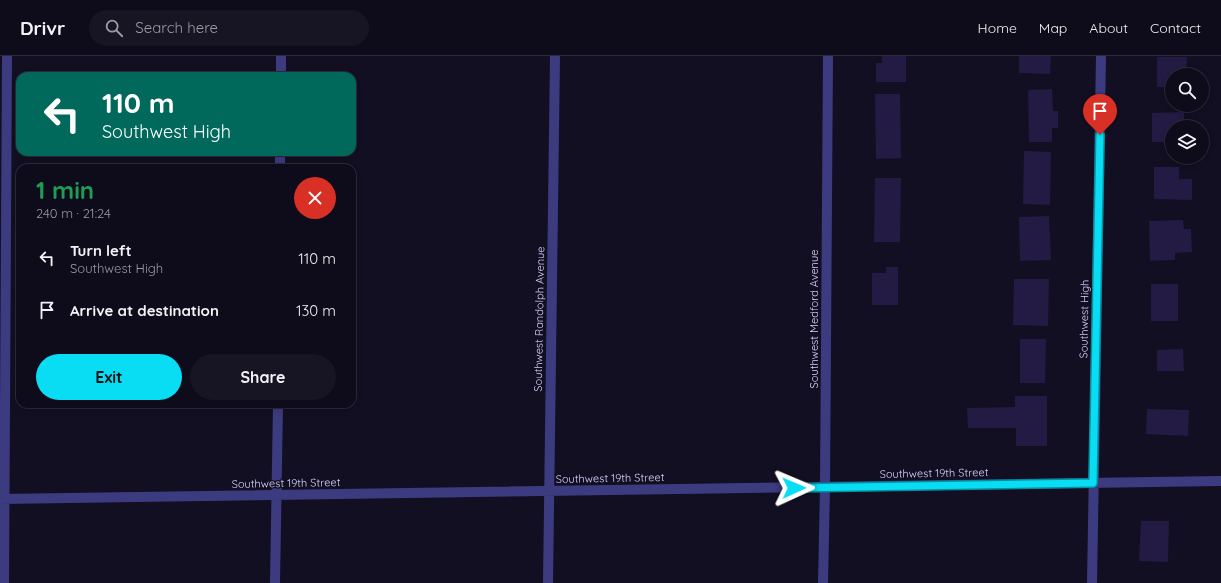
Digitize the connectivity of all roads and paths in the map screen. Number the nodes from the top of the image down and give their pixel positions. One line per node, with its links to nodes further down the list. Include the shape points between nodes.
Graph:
1 (7, 56): 13 (street)
2 (281, 56): 6 (street)
3 (554, 56): 11 (street, Southwest Randolph Avenue)
4 (828, 56): 10 (street, Southwest Medford Avenue)
5 (1101, 56): 9 (street, Southwest High)
6 (281, 72)
7 (278, 408): 12 (street)
8 (1221, 481): 9 (street, Southwest 19th Street)
9 (1093, 483): 10 (street, Southwest 19th Street); 18 (street, Southwest High)
10 (825, 487): 11 (street, Southwest 19th Street); 17 (street, Southwest Medford Avenue)
11 (549, 491): 12 (street, Southwest 19th Street); 16 (street, Southwest Randolph Avenue)
12 (277, 495): 13 (street, Southwest 19th Street); 15 (street)
13 (2, 499): 14 (street)
14 (4, 583)
15 (275, 583)
16 (548, 583)
17 (823, 583)
18 (1092, 583)

